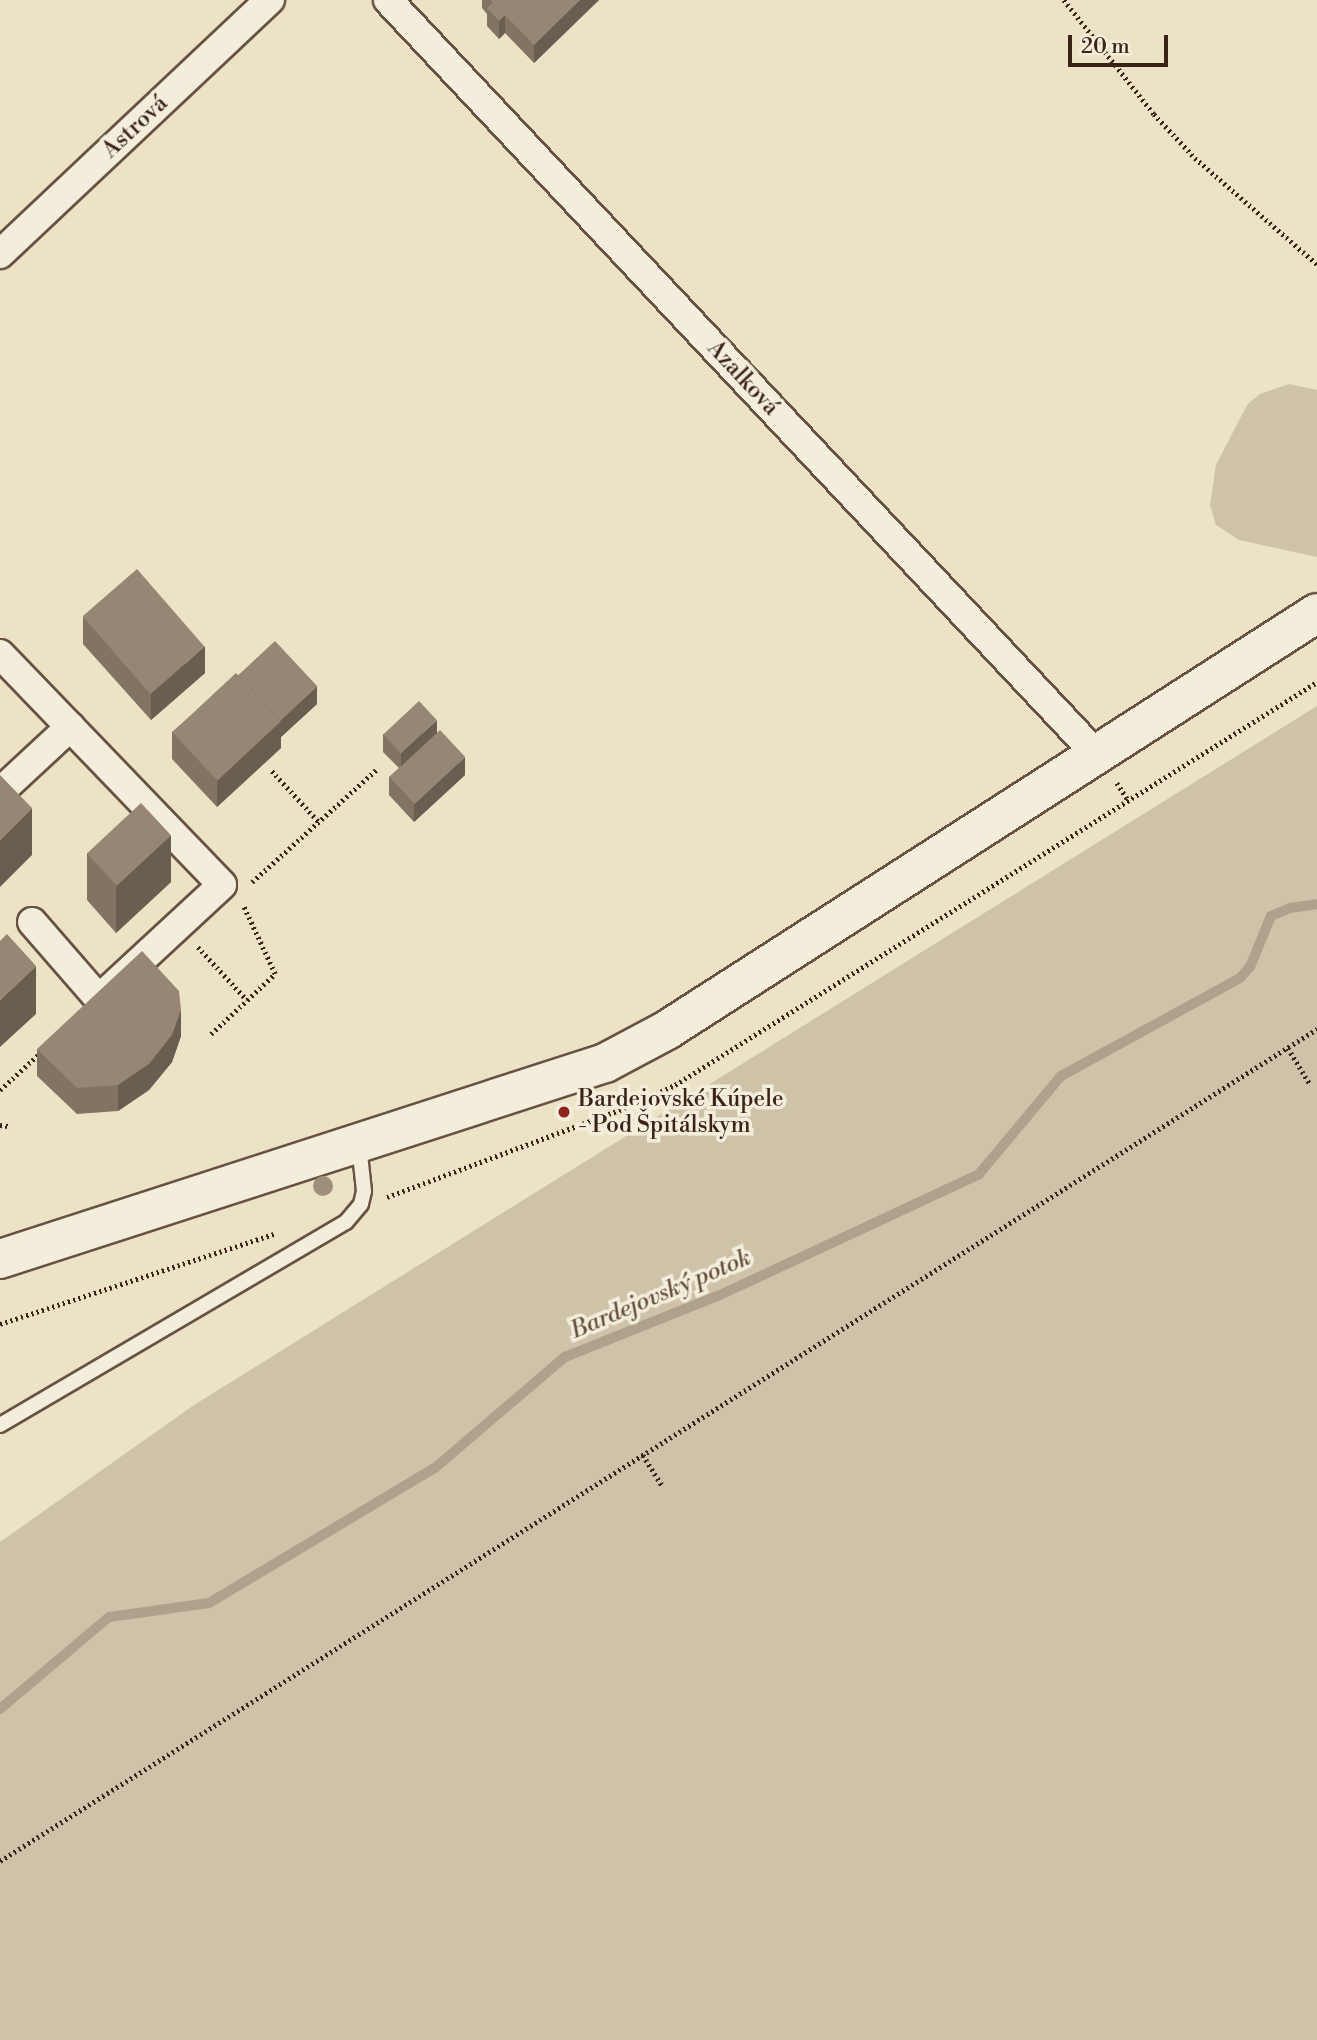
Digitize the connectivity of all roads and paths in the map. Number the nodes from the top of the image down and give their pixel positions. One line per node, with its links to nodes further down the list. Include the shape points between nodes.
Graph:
1 (270, 0): 4 (street, Astrová)
2 (388, 0): 9 (street, Azalková)
3 (1064, 0): 5 (path, via 1195,158)
4 (0, 254)
5 (1317, 264)
6 (1317, 613): 9 (street)
7 (0, 654): 8 (street)
8 (70, 726): 13 (street); 18 (street, via 222,885 99,999)
9 (1098, 756): 29 (street, via 622,1055 545,1086)
10 (377, 769): 15 (path)
11 (272, 771): 15 (path)
12 (1122, 791): 14 (path)
13 (0, 792)
14 (1128, 800)
15 (318, 822): 16 (path)
16 (249, 885)
17 (239, 894): 20 (path, via 275,974)
18 (32, 922)
19 (192, 941): 20 (path)
20 (247, 1000): 22 (path)
21 (1317, 1029): 24 (path)
22 (212, 1034)
23 (50, 1045): 26 (path)
24 (1288, 1048): 25 (path); 32 (path)
25 (1310, 1084)
26 (0, 1090)
27 (0, 1125): 28 (path)
28 (8, 1126)
29 (359, 1143): 30 (street); 31 (lane, via 365,1191 356,1213 346,1222)
30 (0, 1259)
31 (0, 1425)
32 (643, 1455): 33 (path); 34 (path)
33 (662, 1486)
34 (0, 1861)

